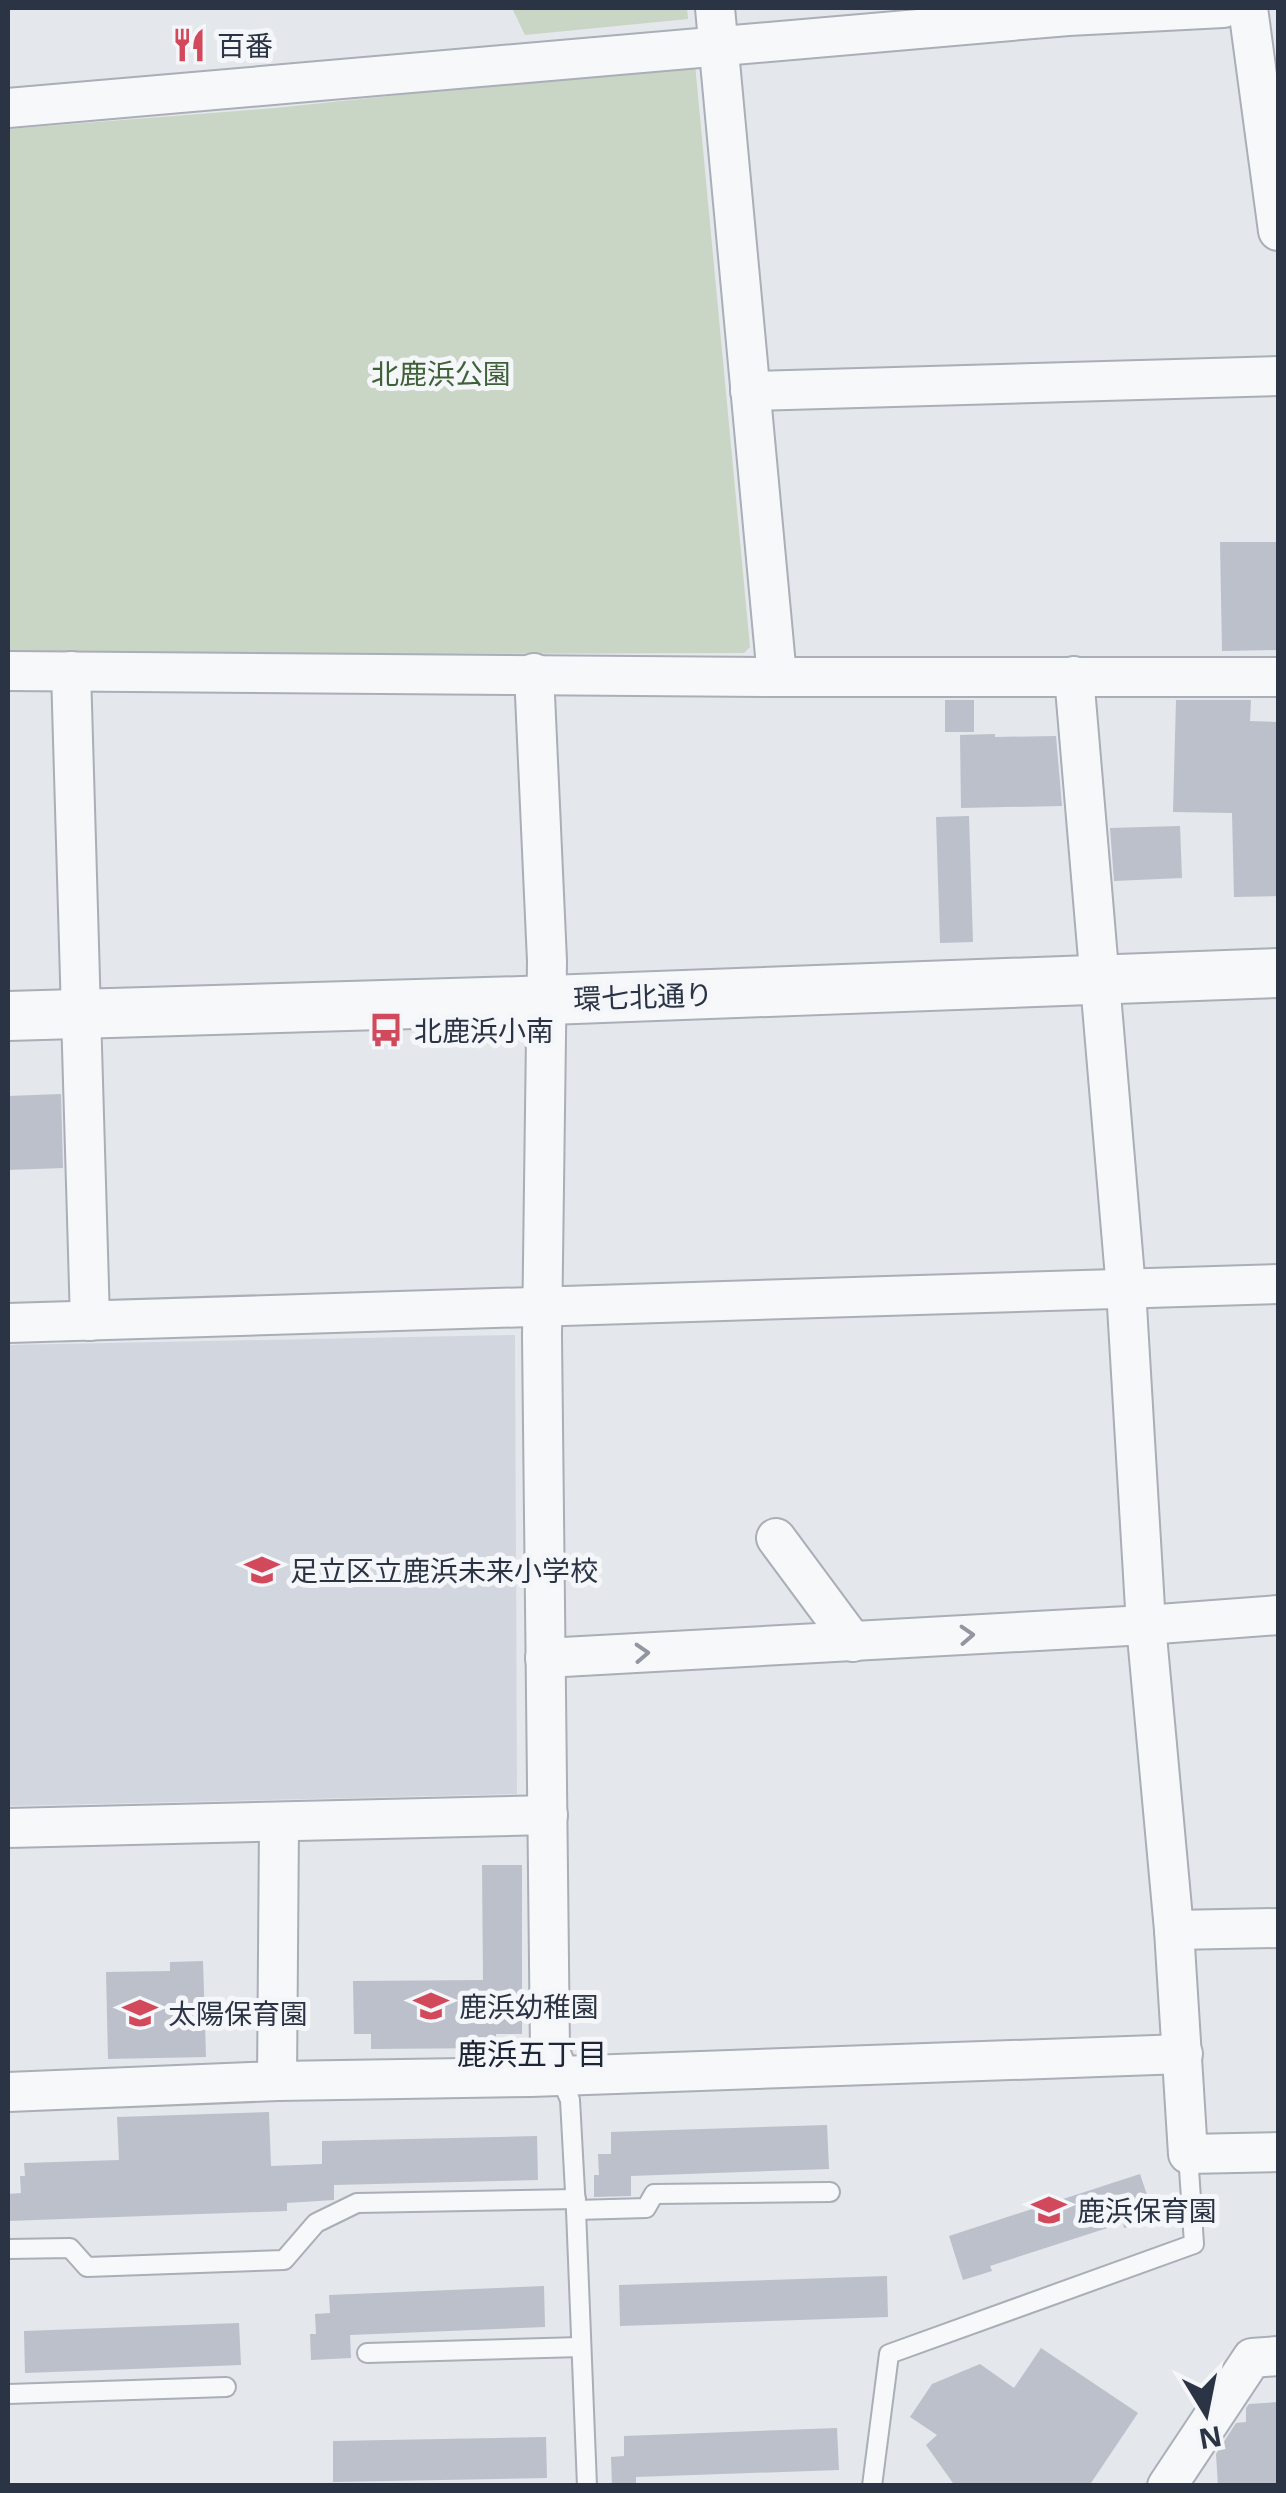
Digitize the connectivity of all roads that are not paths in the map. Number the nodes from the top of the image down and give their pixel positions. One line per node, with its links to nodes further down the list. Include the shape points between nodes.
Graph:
1 (715, 8): 5 (street)
2 (1223, 8): 4 (street)
3 (1248, 8): 7 (street)
4 (1067, 12): 5 (street)
5 (719, 47): 6 (street); 9 (street)
6 (8, 108)
7 (1278, 222)
8 (1278, 376): 9 (street)
9 (750, 391): 15 (street)
10 (8, 671): 11 (street)
11 (71, 671): 12 (street); 19 (street)
12 (534, 674): 15 (street); 18 (street)
13 (1074, 676): 14 (street); 15 (street); 17 (street)
14 (1278, 676)
15 (777, 677)
16 (1278, 973): 17 (street, 環七北通り)
17 (1099, 978): 18 (street, 環七北通り); 22 (street)
18 (546, 1000): 19 (street, 環七北通り); 23 (street)
19 (80, 1014): 20 (street, 環七北通り); 24 (street)
20 (8, 1016)
21 (1278, 1284): 22 (street)
22 (1126, 1289): 23 (street); 28 (street)
23 (542, 1308): 24 (street); 30 (street)
24 (90, 1321): 25 (street)
25 (8, 1323)
26 (776, 1538): 29 (street)
27 (1278, 1614): 28 (street)
28 (1146, 1624): 29 (street, one-way to 28); 35 (street)
29 (853, 1642): 30 (street, one-way to 29)
30 (545, 1658): 31 (street)
31 (548, 1815): 32 (street); 37 (street, via 550,2052)
32 (279, 1823): 33 (street); 38 (street)
33 (8, 1828)
34 (1278, 1928): 35 (street)
35 (1174, 1930): 36 (street)
36 (1183, 2054): 37 (street); 41 (street)
37 (560, 2076): 38 (street); 43 (lane, via 570,2100)
38 (276, 2081): 39 (street)
39 (8, 2092)
40 (1278, 2152): 41 (street)
41 (1188, 2154): 51 (lane, via 1194,2244 889,2354)
42 (830, 2192): 43 (lane, via 654,2194 646,2208)
43 (576, 2204): 44 (lane, via 357,2203 316,2223 284,2260 86,2267 70,2248); 45 (lane)
44 (8, 2249)
45 (581, 2347): 46 (lane); 50 (lane)
46 (367, 2353)
47 (1278, 2356): 52 (street, via 1252,2358)
48 (226, 2387): 49 (lane)
49 (8, 2394)
50 (586, 2486)
51 (872, 2486)
52 (1167, 2486)

